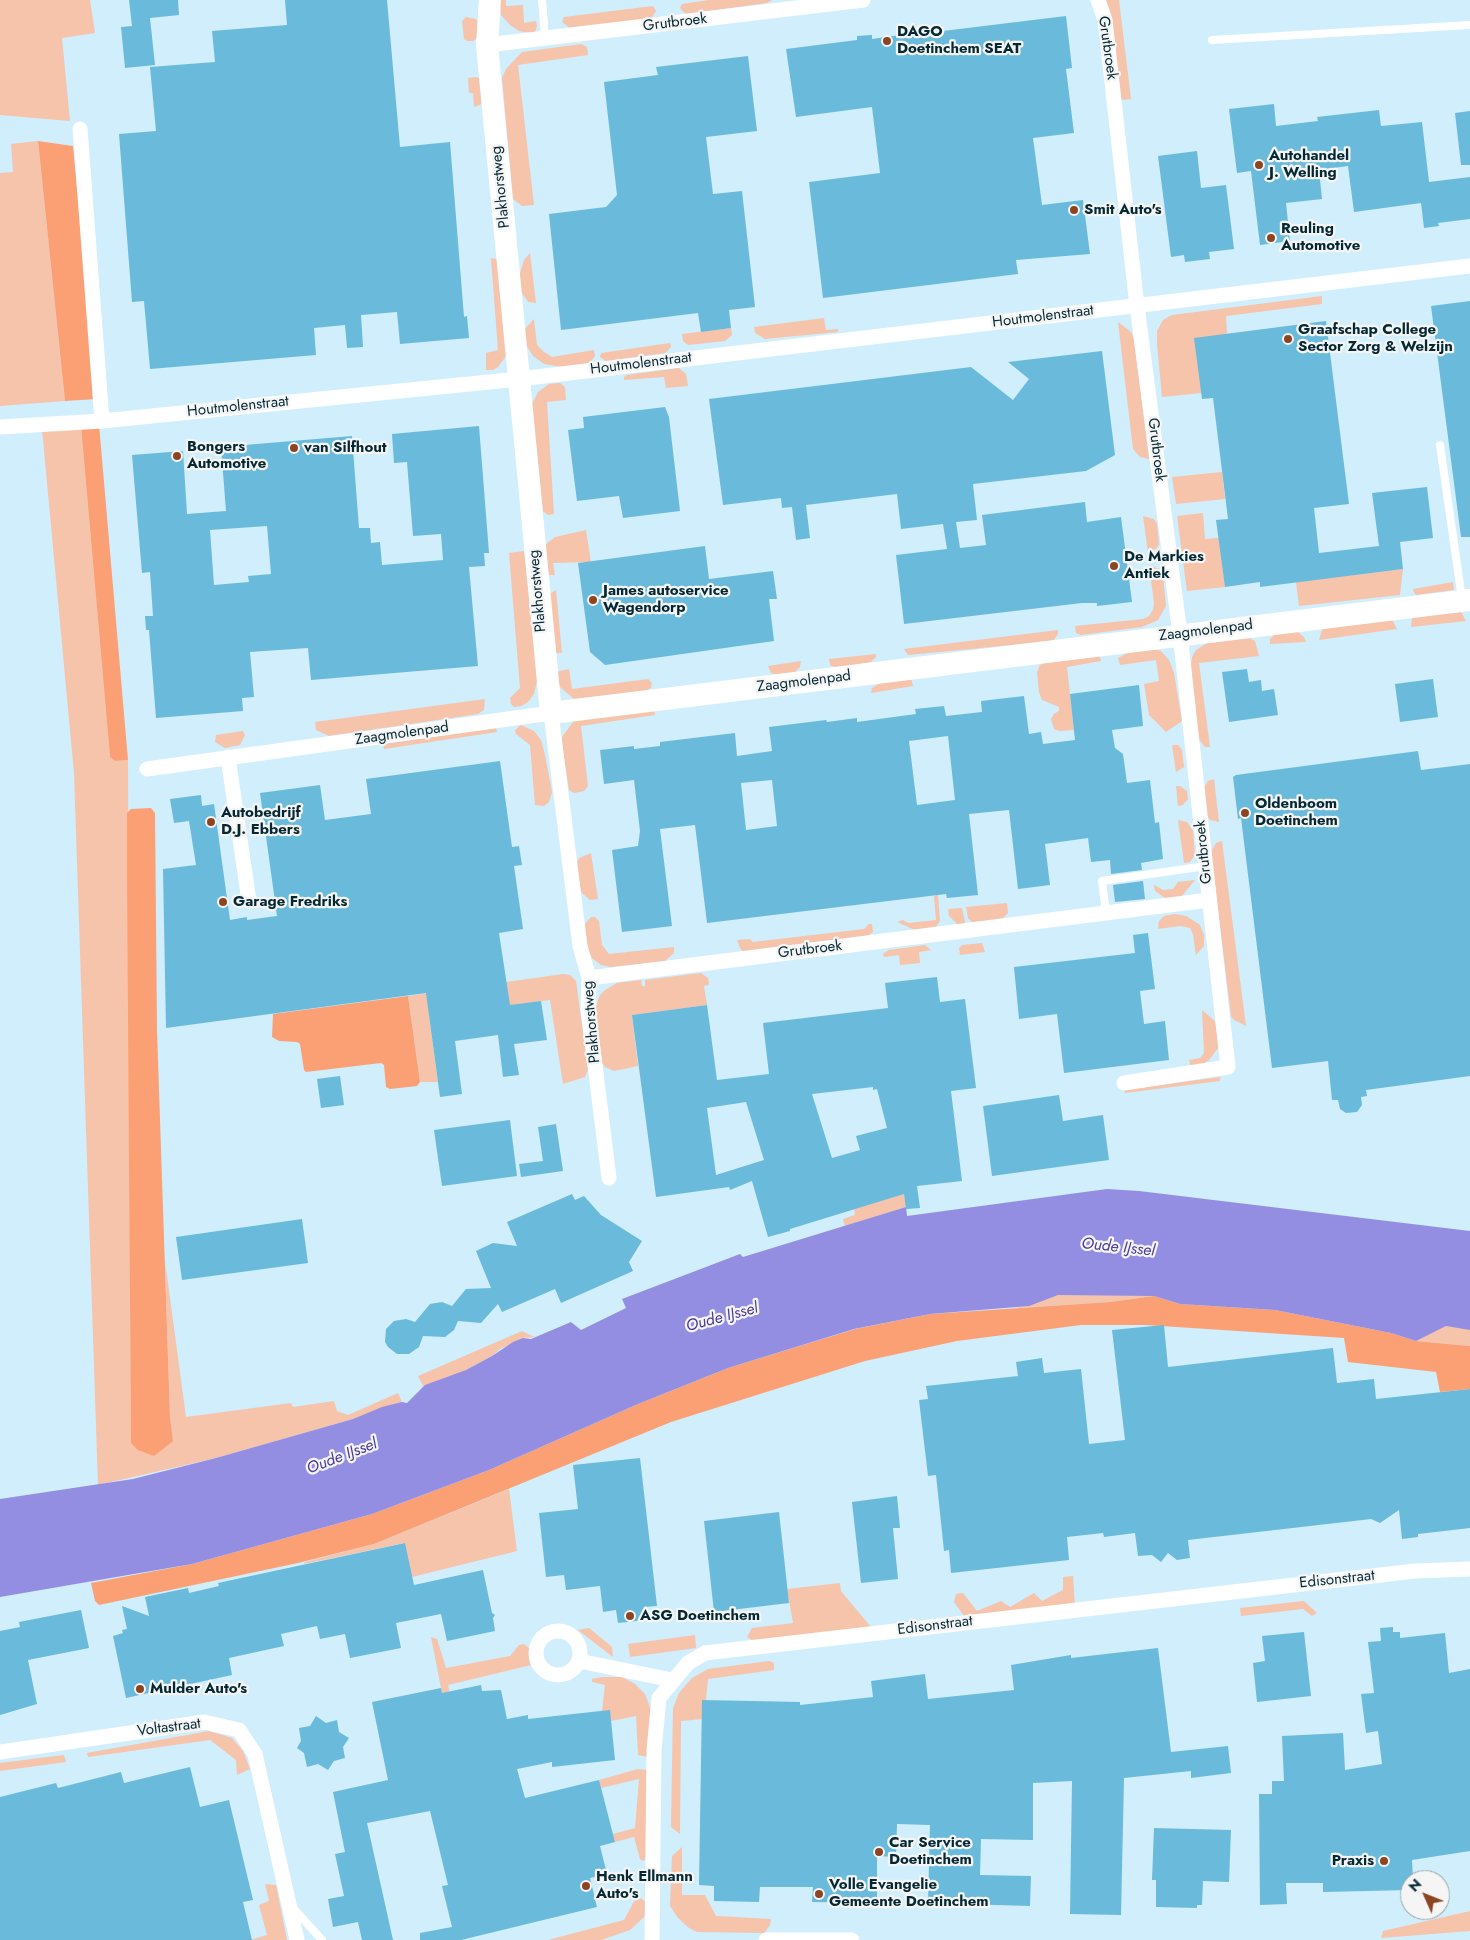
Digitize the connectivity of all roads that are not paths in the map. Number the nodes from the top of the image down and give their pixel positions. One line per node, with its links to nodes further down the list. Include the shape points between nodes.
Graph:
1 (490, 0): 8 (street, Plakhorstweg)
2 (542, 0): 6 (lane)
3 (863, 0): 6 (street, Grutbroek)
4 (1098, 0): 11 (street, Grutbroek, via 1105,20)
5 (1470, 25): 7 (lane)
6 (545, 38): 8 (street, Grutbroek)
7 (1212, 40)
8 (487, 45): 12 (street, Plakhorstweg)
9 (80, 129): 13 (street)
10 (1470, 266): 11 (street, Houtmolenstraat)
11 (1137, 306): 12 (street, Houtmolenstraat); 17 (street, Grutbroek)
12 (519, 379): 13 (street, Houtmolenstraat); 18 (street, Plakhorstweg)
13 (102, 421): 14 (street, Houtmolenstraat)
14 (0, 427)
15 (1440, 445): 16 (lane, Zaagmolenpad)
16 (1466, 600): 17 (street, Zaagmolenpad)
17 (1180, 634): 18 (street, Zaagmolenpad); 21 (street, Grutbroek)
18 (551, 714): 19 (street, Zaagmolenpad); 25 (street, Plakhorstweg, via 580,946)
19 (228, 758): 20 (street, Zaagmolenpad); 23 (street)
20 (147, 769)
21 (1206, 866): 22 (street, Grutbroek); 24 (lane, via 1102,881)
22 (1209, 900): 24 (street, Grutbroek); 26 (street, Grutbroek, via 1228,1067)
23 (249, 901)
24 (1106, 914): 25 (street, Grutbroek)
25 (589, 978): 27 (street, Plakhorstweg, via 588,1009)
26 (1124, 1083)
27 (609, 1178)
28 (1470, 1569): 30 (street, Edisonstraat, via 1414,1571 705,1654 688,1663)
29 (580, 1661): 30 (street)
30 (672, 1680): 35 (street, Edisonstraat, via 659,1698 654,1750)
31 (0, 1752): 32 (street, Voltastraat, via 204,1722 239,1730 256,1754)
32 (290, 1905): 33 (street, Voltastraat); 34 (lane)
33 (297, 1940)
34 (322, 1940)
35 (652, 1940)
36 (766, 1940): 37 (street)
37 (852, 1940)

